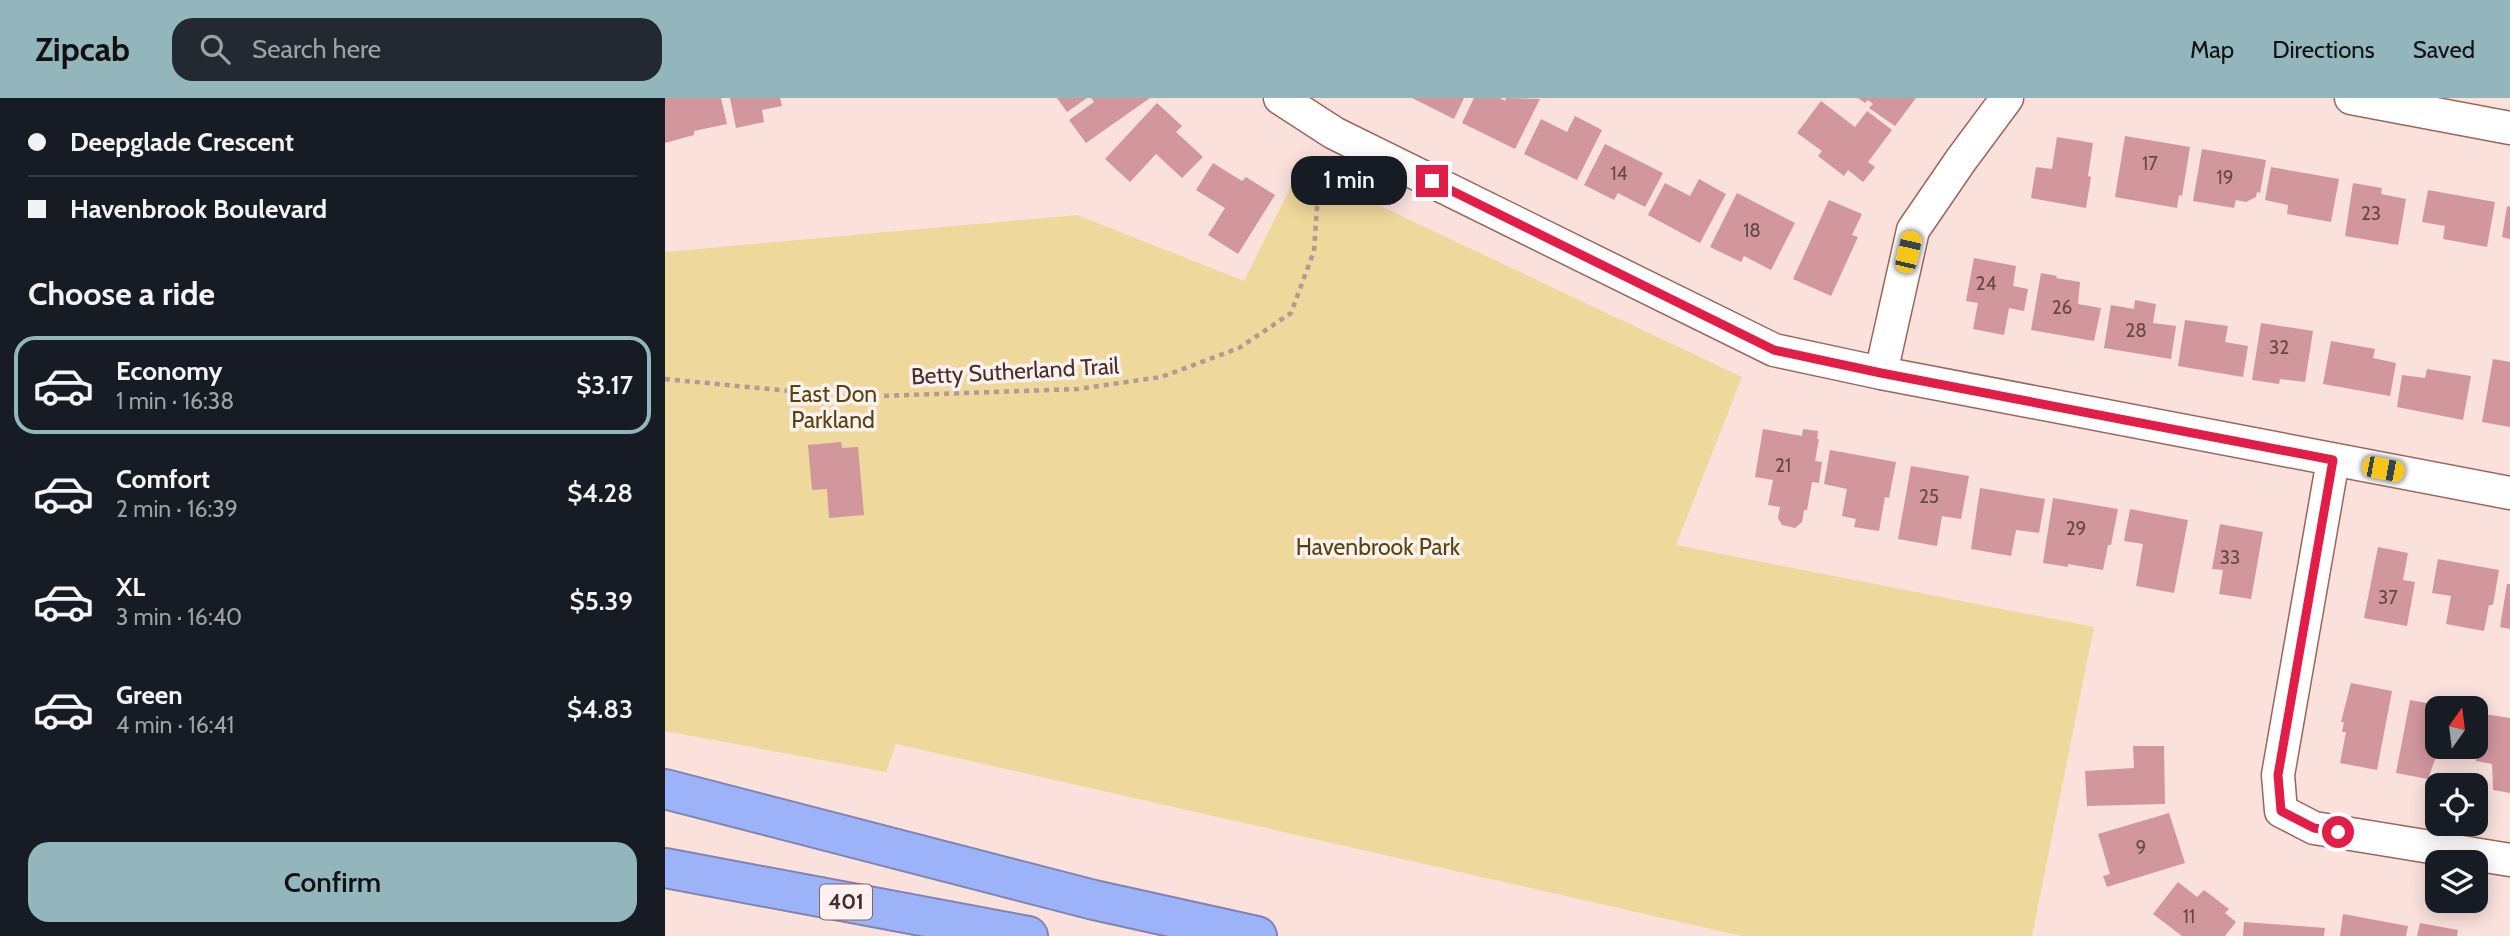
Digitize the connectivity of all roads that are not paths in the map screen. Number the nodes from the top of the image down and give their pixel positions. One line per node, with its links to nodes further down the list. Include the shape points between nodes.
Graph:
1 (1280, 98): 5 (street, via 1334,133 1774,350)
2 (2007, 98): 5 (street, via 1913,230)
3 (2351, 98): 4 (street)
4 (2510, 128)
5 (1881, 373): 6 (street)
6 (2333, 460): 7 (street); 9 (street, via 2278,775 2281,811 2314,828)
7 (2510, 493)
8 (665, 789): 12 (highway, via 1094,900)
9 (2510, 860)
10 (665, 868): 11 (highway, 401)
11 (1028, 936)
12 (1257, 936)

